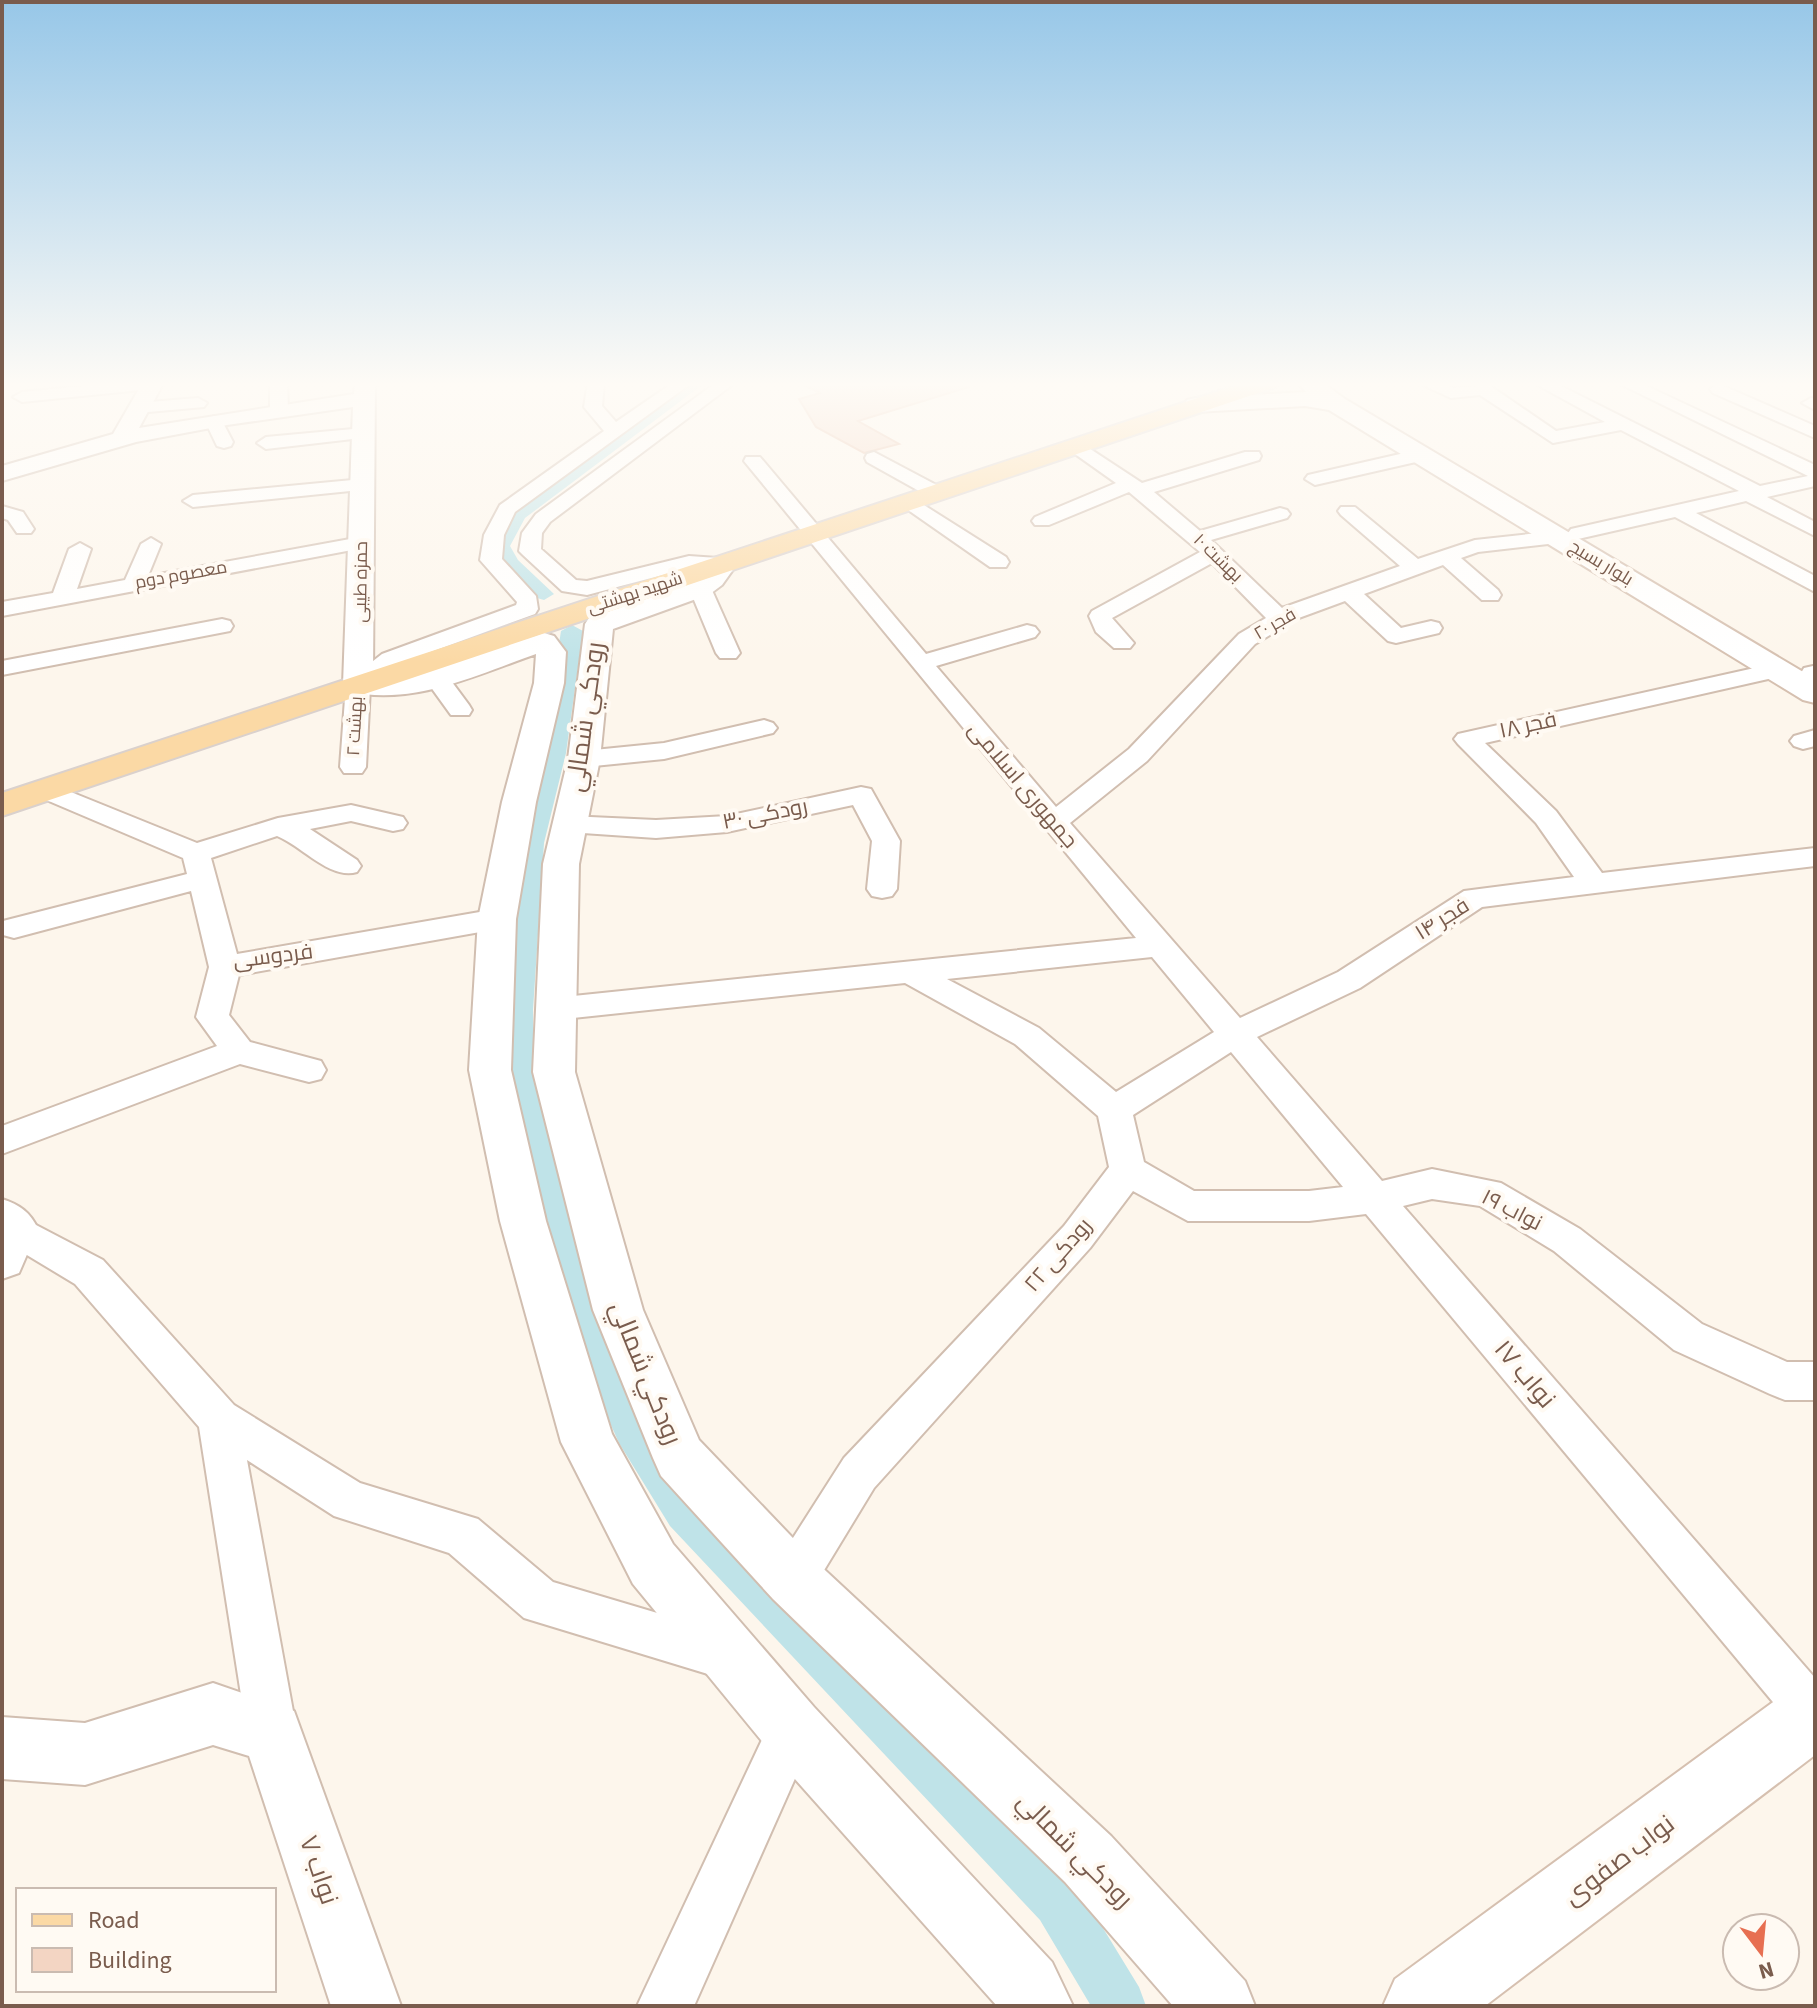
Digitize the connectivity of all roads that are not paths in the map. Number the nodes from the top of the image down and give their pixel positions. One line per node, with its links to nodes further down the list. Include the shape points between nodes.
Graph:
1 (363, 476): 15 (street, حمزه طیبی)
2 (553, 476): 48 (street, via 507,509 494,535 491,560 528,601)
3 (600, 476): 44 (street, via 543,518 532,533 530,551)
4 (765, 476): 28 (street, جمهوری اسلامی)
5 (906, 476): 17 (street)
6 (984, 476): 17 (main road)
7 (1119, 476): 16 (street, بهشت ۱۰)
8 (1178, 476): 16 (street)
9 (1330, 476): 13 (street)
10 (1460, 476): 29 (main road, بلوار بسیج)
11 (1475, 476): 29 (main road, بلوار بسیج)
12 (1720, 476): 18 (street)
13 (1315, 479)
14 (1813, 480): 18 (street, فجر ۲۰)
15 (363, 485): 19 (street); 30 (street, حمزه طیبی)
16 (1135, 487): 25 (street); 32 (street, بهشت ۱۰)
17 (935, 492): 20 (main road)
18 (1754, 494): 22 (street, فجر ۲۰); 27 (street)
19 (193, 501)
20 (908, 501): 28 (main road); 35 (street)
21 (1348, 511): 37 (street)
22 (1678, 511): 29 (street, فجر ۲۰); 40 (street)
23 (2, 512): 26 (street, via 16,516)
24 (1280, 514): 32 (street)
25 (1042, 521)
26 (24, 529)
27 (1815, 530)
28 (811, 535): 36 (main road); 53 (street, جمهوری اسلامی)
29 (1568, 535): 34 (street, فجر ۲۰, via 1475,546); 55 (main road, بلوار بسیج); 56 (main road, بلوار بسیج)
30 (361, 543): 39 (street, معصوم دوم); 58 (street, حمزه طیبی)
31 (151, 544): 39 (street)
32 (1205, 545): 46 (street, بهشت ۱۰); 51 (street, via 1188,571 1100,616)
33 (80, 549): 43 (street)
34 (1445, 556): 37 (street, فجر ۲۰); 42 (street)
35 (998, 562)
36 (724, 564): 38 (street, via 712,579); 44 (street, via 689,562)
37 (1413, 566): 41 (street, فجر ۲۰)
38 (694, 581): 44 (street); 52 (street); 58 (main road, شهید بهشتی)
39 (134, 584): 43 (street, معصوم دوم)
40 (1815, 585)
41 (1348, 591): 46 (street, فجر ۲۰); 49 (street, via 1396,636)
42 (1490, 595)
43 (63, 597): 45 (street, معصوم دوم)
44 (593, 606): 61 (street, رودکي شمالي)
45 (2, 609)
46 (1280, 619): 65 (street, فجر ۲۰, via 1247,639 1138,755)
47 (222, 626): 54 (street)
48 (536, 626): 57 (street); 58 (street, via 390,659); 74 (street, رودکي شمالي, via 551,652 549,683)
49 (1431, 628)
50 (1027, 632): 53 (street)
51 (1122, 643)
52 (728, 653)
53 (920, 663): 65 (street, جمهوری اسلامی)
54 (2, 668)
55 (1777, 670): 56 (main road, بلوار بسیج); 72 (street, فجر ۱۸, via 1467,739 1546,817)
56 (1815, 678)
57 (437, 679): 58 (street, via 404,687); 59 (street)
58 (371, 681): 62 (street, بهشت ۲); 63 (main road, شهید بهشتی)
59 (460, 710)
60 (764, 728): 61 (street, via 664,751)
61 (584, 759): 67 (street, رودکي شمالي)
62 (353, 767)
63 (46, 790): 64 (main road, شهید بهشتی); 70 (street)
64 (2, 805)
65 (1054, 822): 76 (street, جمهوری اسلامی)
66 (393, 823): 68 (street, via 351,813)
67 (568, 824): 73 (street, رودکی ۳۰, via 656,829 727,824 861,795 886,841); 79 (street, رودکي شمالي)
68 (278, 826): 70 (street); 71 (street)
69 (1815, 857): 72 (street, فجر ۱۴)
70 (200, 866): 75 (street); 77 (street, فردوسی)
71 (347, 866)
72 (1594, 883): 80 (street, فجر ۱۴, via 1474,898 1349,980)
73 (882, 889)
74 (497, 919): 77 (street, فردوسی); 91 (street, رودکي شمالي, via 490,1070 523,1221 588,1442 653,1564)
75 (14, 928)
76 (1159, 946): 78 (street); 80 (street, جمهوری اسلامی)
77 (225, 967): 81 (street, via 212,1017)
78 (909, 972): 79 (street); 83 (street, via 1027,1036)
79 (554, 1009): 90 (street, رودکي شمالي, via 554,1072 618,1310 680,1458)
80 (1235, 1034): 83 (street, فجر ۱۴); 86 (street, نواب ۱۷)
81 (239, 1051): 82 (street); 84 (street)
82 (309, 1070)
83 (1114, 1110): 85 (street)
84 (2, 1140)
85 (1128, 1170): 86 (street, نواب ۱۹, via 1188,1206 1309,1206); 90 (street, رودکی ۲۲, via 1077,1237 859,1473)
86 (1374, 1198): 88 (street, نواب ۱۹, via 1432,1184 1488,1193 1567,1240 1688,1337 1785,1381); 92 (street, نواب ۱۷)
87 (6, 1235): 89 (street, via 89,1272)
88 (1815, 1381)
89 (219, 1419): 91 (street, via 350,1501 462,1535 540,1602); 94 (street)
90 (793, 1579): 99 (street, رودکي شمالي, via 1088,1859)
91 (732, 1657): 93 (street, رودکي شمالي)
92 (1815, 1714): 100 (main road, نواب صفوی)
93 (792, 1729): 97 (street); 98 (street, رودکي شمالي, via 1027,1987)
94 (272, 1733): 95 (street, via 213,1714 85,1754); 96 (street, نواب ۷)
95 (2, 1748)
96 (366, 2006)
97 (665, 2006)
98 (1038, 2006)
99 (1220, 2006)
100 (1422, 2006)

